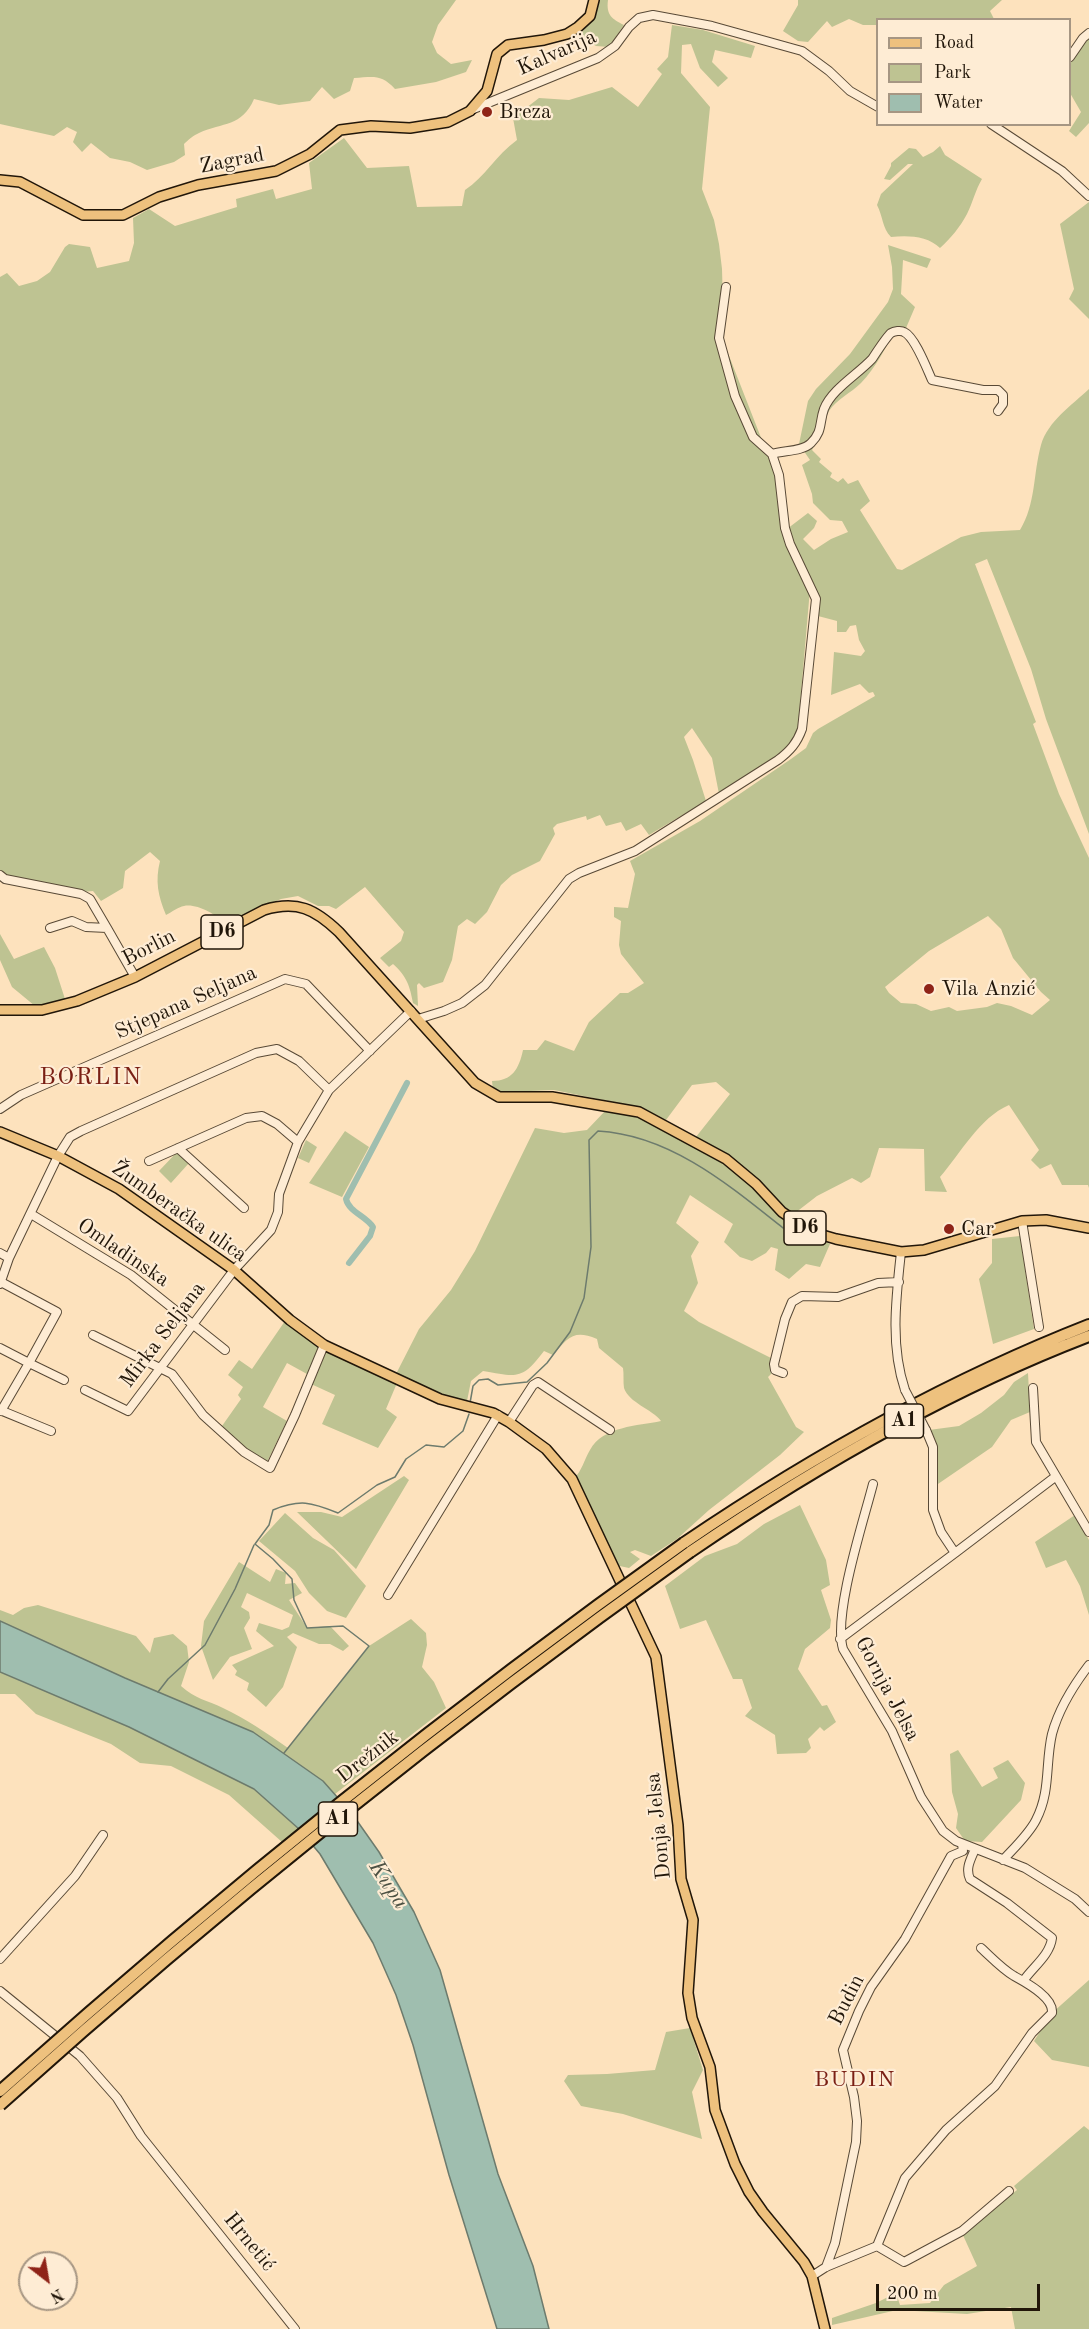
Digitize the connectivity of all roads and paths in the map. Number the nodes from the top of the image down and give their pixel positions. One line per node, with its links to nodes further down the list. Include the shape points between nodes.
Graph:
1 (594, 0): 5 (main road, via 590,16 567,34 508,45 497,54 487,91)
2 (1089, 33): 3 (street)
3 (1071, 56)
4 (876, 106): 5 (street, Kalvarija, via 850,91 802,51 712,26 653,15 639,18 615,46 597,58)
5 (470, 111): 7 (main road, Zagrad, via 448,122 411,128 371,126 340,130 310,154 276,171 159,196 123,215 83,214 20,182)
6 (994, 126): 8 (street, via 1062,171)
7 (0, 180)
8 (1089, 196)
9 (726, 287): 11 (street, via 719,338 735,396 753,436)
10 (998, 411): 11 (street, via 1004,404 998,390 932,380 912,339 895,331 835,394 824,409 821,430 810,445)
11 (772, 454): 18 (street, via 779,475 785,528 816,599 803,718 794,747 635,851 569,879 484,986 462,1003)
12 (0, 875): 14 (street, via 81,894 90,899)
13 (50, 928): 14 (street, via 72,921 86,927)
14 (107, 928): 15 (street)
15 (135, 976): 16 (main road, Borlin / D6, via 59,1007); 17 (main road, Borlin / D6, via 257,914 291,905 309,910 330,924)
16 (0, 1010)
17 (411, 1011): 18 (main road, D6); 19 (street, Mirka Seljana)
18 (418, 1019): 31 (main road, D6, via 475,1083 500,1097 552,1097 639,1112 726,1159 782,1212 812,1232)
19 (370, 1051): 20 (street, Mirka Seljana); 21 (street, Stjepana Seljana, via 306,984 285,980 21,1095)
20 (329, 1090): 23 (street, Mirka Seljana); 25 (street, via 299,1061 277,1049 255,1053 81,1131 70,1137)
21 (0, 1109)
22 (0, 1132): 25 (main road, Žumberačka ulica)
23 (298, 1142): 24 (street, via 262,1116 246,1118); 34 (street, Mirka Seljana, via 271,1230)
24 (178, 1148): 26 (street); 27 (street)
25 (58, 1156): 28 (street); 34 (main road, Žumberačka ulica, via 119,1189)
26 (149, 1161)
27 (244, 1208)
28 (31, 1214): 33 (street); 37 (street, Omladinska, via 131,1275)
29 (1023, 1221): 30 (main road, D6, via 1046,1220); 31 (main road, D6, via 924,1250); 39 (street)
30 (1089, 1228)
31 (901, 1252): 35 (street)
32 (0, 1253): 33 (street)
33 (9, 1258): 36 (street)
34 (234, 1270): 37 (street, Mirka Seljana); 42 (main road, Žumberačka ulica)
35 (898, 1282): 47 (street, via 878,1283 838,1298 802,1296 792,1302 774,1365 775,1370); 61 (street, bridge, via 898,1369 933,1447 933,1510 940,1532)
36 (1, 1283): 45 (street, via 57,1312)
37 (194, 1325): 44 (street, Omladinska); 46 (street, Mirka Seljana)
38 (1089, 1325): 60 (highway, A1, via 894,1415 779,1481)
39 (1039, 1327)
40 (93, 1335): 46 (street)
41 (1089, 1336): 60 (highway, A1, via 996,1375 874,1437)
42 (324, 1345): 46 (street, via 270,1468 244,1452 203,1415 172,1374); 52 (main road, Žumberačka ulica, via 440,1399)
43 (0, 1348): 45 (street)
44 (225, 1350)
45 (29, 1363): 48 (street); 51 (street)
46 (161, 1369): 50 (street, Mirka Seljana, via 128,1411)
47 (783, 1373)
48 (64, 1380)
49 (1033, 1388): 56 (street, via 1036,1442)
50 (85, 1390)
51 (0, 1411): 55 (street)
52 (498, 1415): 53 (main road, Donja Jelsa); 62 (street)
53 (509, 1422): 54 (street, via 538,1382); 79 (main road, Donja Jelsa, via 546,1449 572,1479 656,1657 678,1825 681,1879 693,1920 688,1993 692,2018 710,2067 715,2110 735,2164 763,2212)
54 (610, 1430)
55 (51, 1431)
56 (1055, 1477): 58 (street); 61 (street)
57 (873, 1484): 63 (street, Gornja Jelsa, via 845,1594)
58 (1086, 1520): 59 (street)
59 (1089, 1532)
60 (687, 1548): 74 (highway, Drežnik / A1, bridge, via 512,1670 296,1839); 75 (highway, Drežnik / A1, bridge, via 339,1817)
61 (955, 1553): 63 (street)
62 (388, 1595)
63 (840, 1639): 66 (street, Gornja Jelsa, via 892,1731 921,1797 943,1831)
64 (1089, 1665): 68 (street, via 1059,1714 1052,1736 1047,1789 1035,1822)
65 (103, 1835): 71 (street, via 75,1876)
66 (962, 1844): 67 (street, Gornja Jelsa); 78 (street, Budin, via 963,1851 951,1856 872,1988 843,2050 855,2105 856,2142 835,2243)
67 (975, 1849): 68 (street, Gornja Jelsa); 72 (street, via 967,1872 970,1879 1052,1938 1043,1958)
68 (1004, 1860): 69 (street, Gornja Jelsa, via 1025,1868)
69 (1089, 1912)
70 (981, 1948): 72 (street)
71 (0, 1959)
72 (1024, 1980): 77 (street, via 1049,2001 1052,2013 1032,2033 995,2086 946,2130 905,2178)
73 (0, 1991): 80 (street, Hrnetić, via 80,2056 117,2098 141,2136)
74 (0, 2091)
75 (0, 2105)
76 (1009, 2191): 77 (street, via 962,2231 904,2262)
77 (877, 2246): 78 (street)
78 (826, 2267): 79 (street)
79 (812, 2276): 81 (main road, Donja Jelsa)
80 (295, 2329)
81 (825, 2329)

